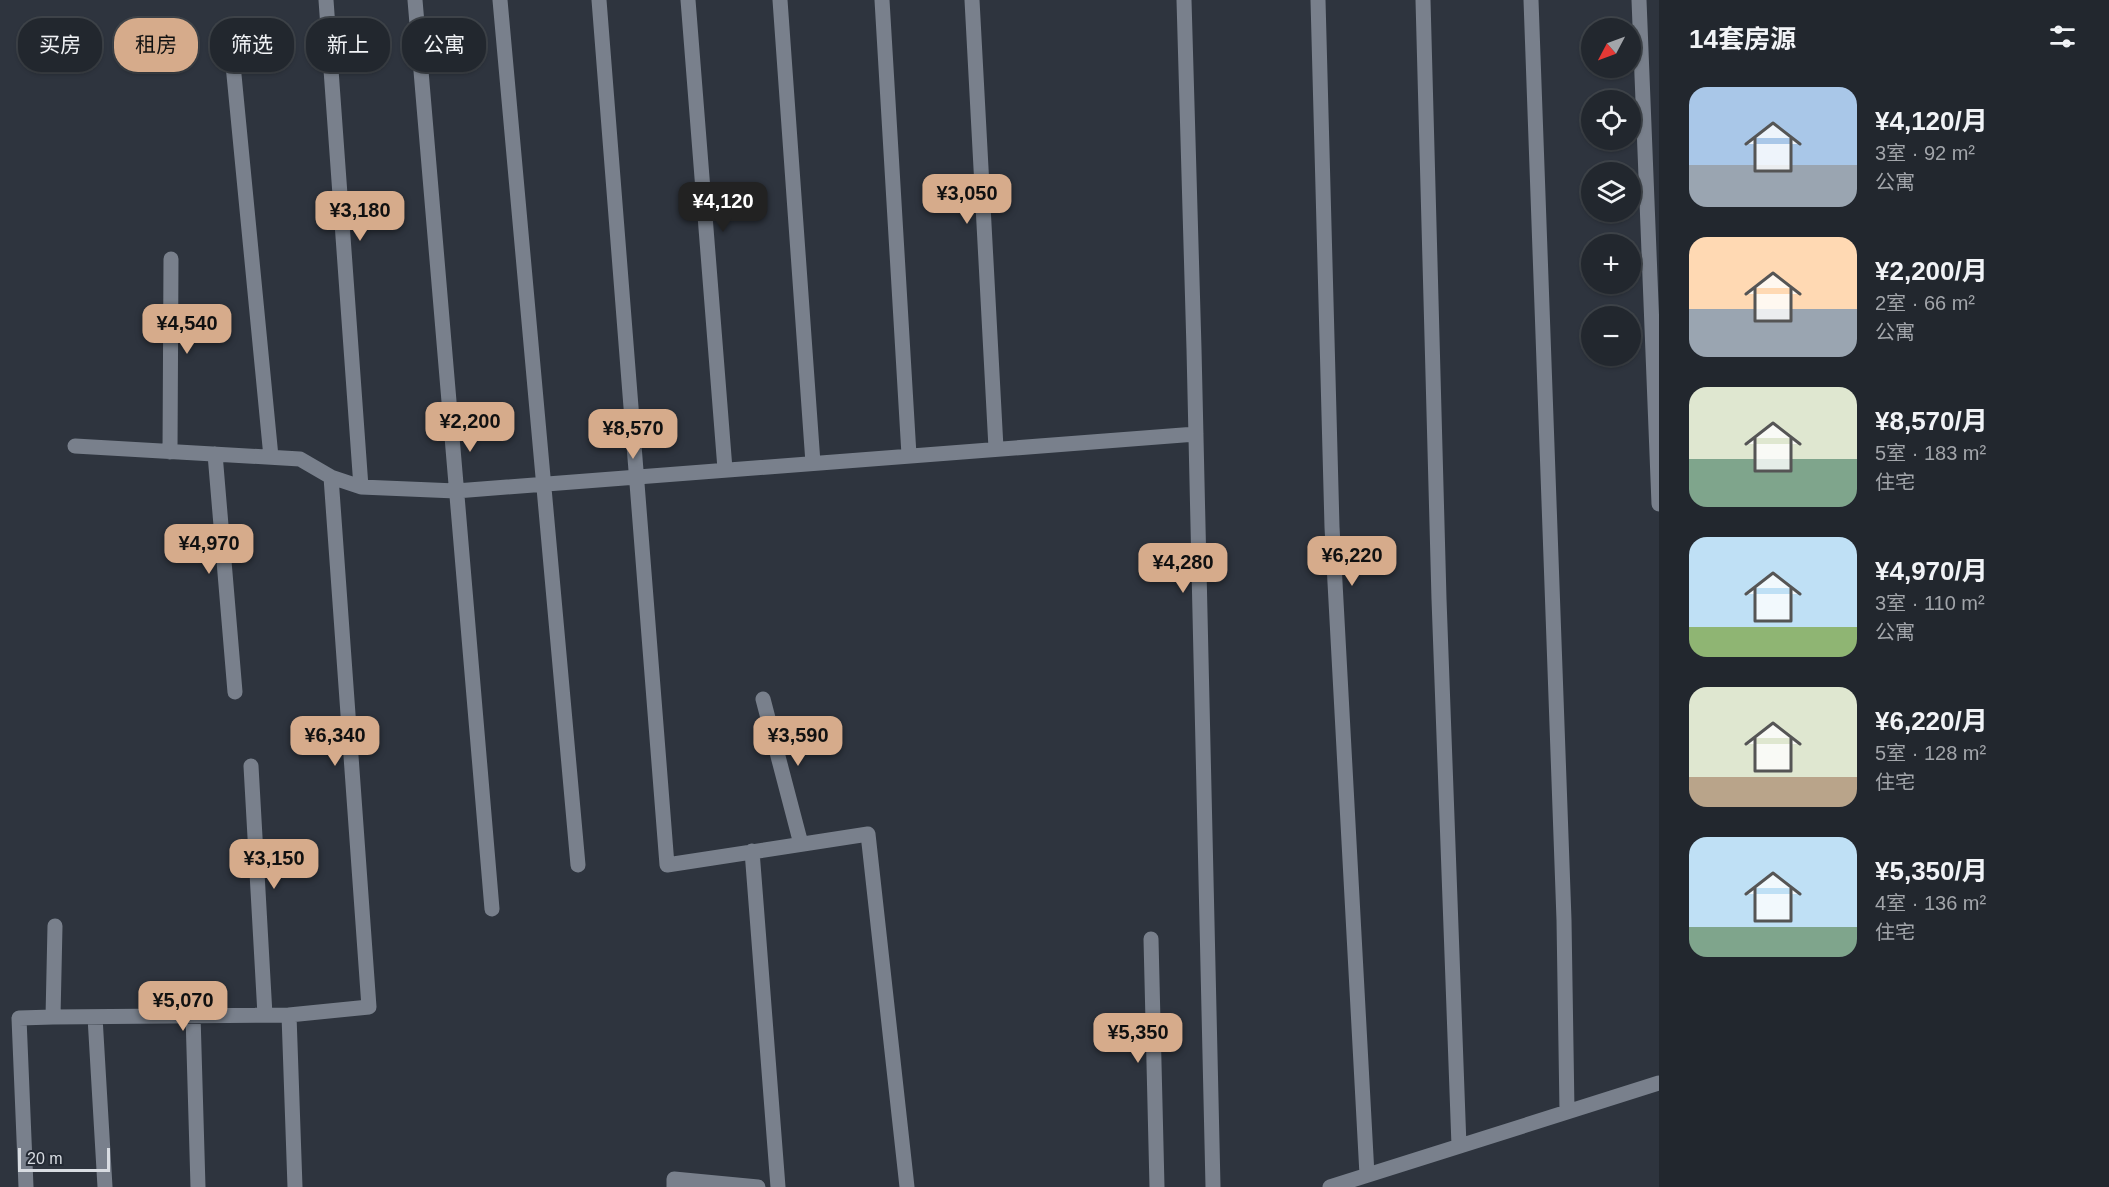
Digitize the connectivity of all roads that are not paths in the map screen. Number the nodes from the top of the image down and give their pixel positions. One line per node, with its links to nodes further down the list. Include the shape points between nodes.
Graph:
1 (326, 0): 28 (street)
2 (415, 0): 29 (street)
3 (500, 0): 27 (street)
4 (599, 0): 26 (street)
5 (688, 0): 24 (street)
6 (780, 0): 23 (street)
7 (882, 0): 21 (street)
8 (972, 0): 18 (street)
9 (1184, 0): 16 (street)
10 (1318, 0): 48 (street, via 1332,527)
11 (1423, 0): 47 (street)
12 (1531, 0): 46 (street, via 1564,920)
13 (1639, 0): 30 (street)
14 (234, 72): 22 (street)
15 (171, 259): 19 (street)
16 (1196, 434): 18 (street); 58 (street)
17 (75, 446): 19 (street)
18 (996, 448): 21 (street)
19 (170, 452): 20 (street)
20 (215, 454): 22 (street); 31 (street)
21 (909, 455): 23 (street)
22 (271, 457): 25 (street, via 300,459)
23 (813, 463): 24 (street)
24 (725, 470): 26 (street)
25 (331, 477): 28 (street); 41 (street, via 369,1007)
26 (636, 477): 27 (street); 35 (street, via 668,865)
27 (544, 484): 29 (street); 36 (street)
28 (361, 487): 29 (street)
29 (456, 491): 37 (street)
30 (1659, 504)
31 (235, 692)
32 (763, 699): 34 (street)
33 (251, 766): 40 (street)
34 (801, 844): 35 (street); 56 (street, via 868,834)
35 (752, 851): 55 (street)
36 (578, 865)
37 (492, 909)
38 (55, 926): 43 (street)
39 (1151, 939): 57 (street)
40 (265, 1015): 41 (street); 42 (street)
41 (289, 1015): 52 (street)
42 (193, 1016): 44 (street); 51 (street)
43 (53, 1017): 44 (street); 49 (street, via 19,1018)
44 (95, 1017): 50 (street)
45 (1659, 1083): 46 (street)
46 (1567, 1112): 47 (street)
47 (1458, 1146): 48 (street)
48 (1367, 1176): 59 (street)
49 (26, 1187)
50 (105, 1187)
51 (198, 1187)
52 (295, 1187)
53 (674, 1187): 54 (street, via 674,1179)
54 (758, 1187)
55 (778, 1187)
56 (908, 1187)
57 (1157, 1187)
58 (1213, 1187)
59 (1330, 1187)

